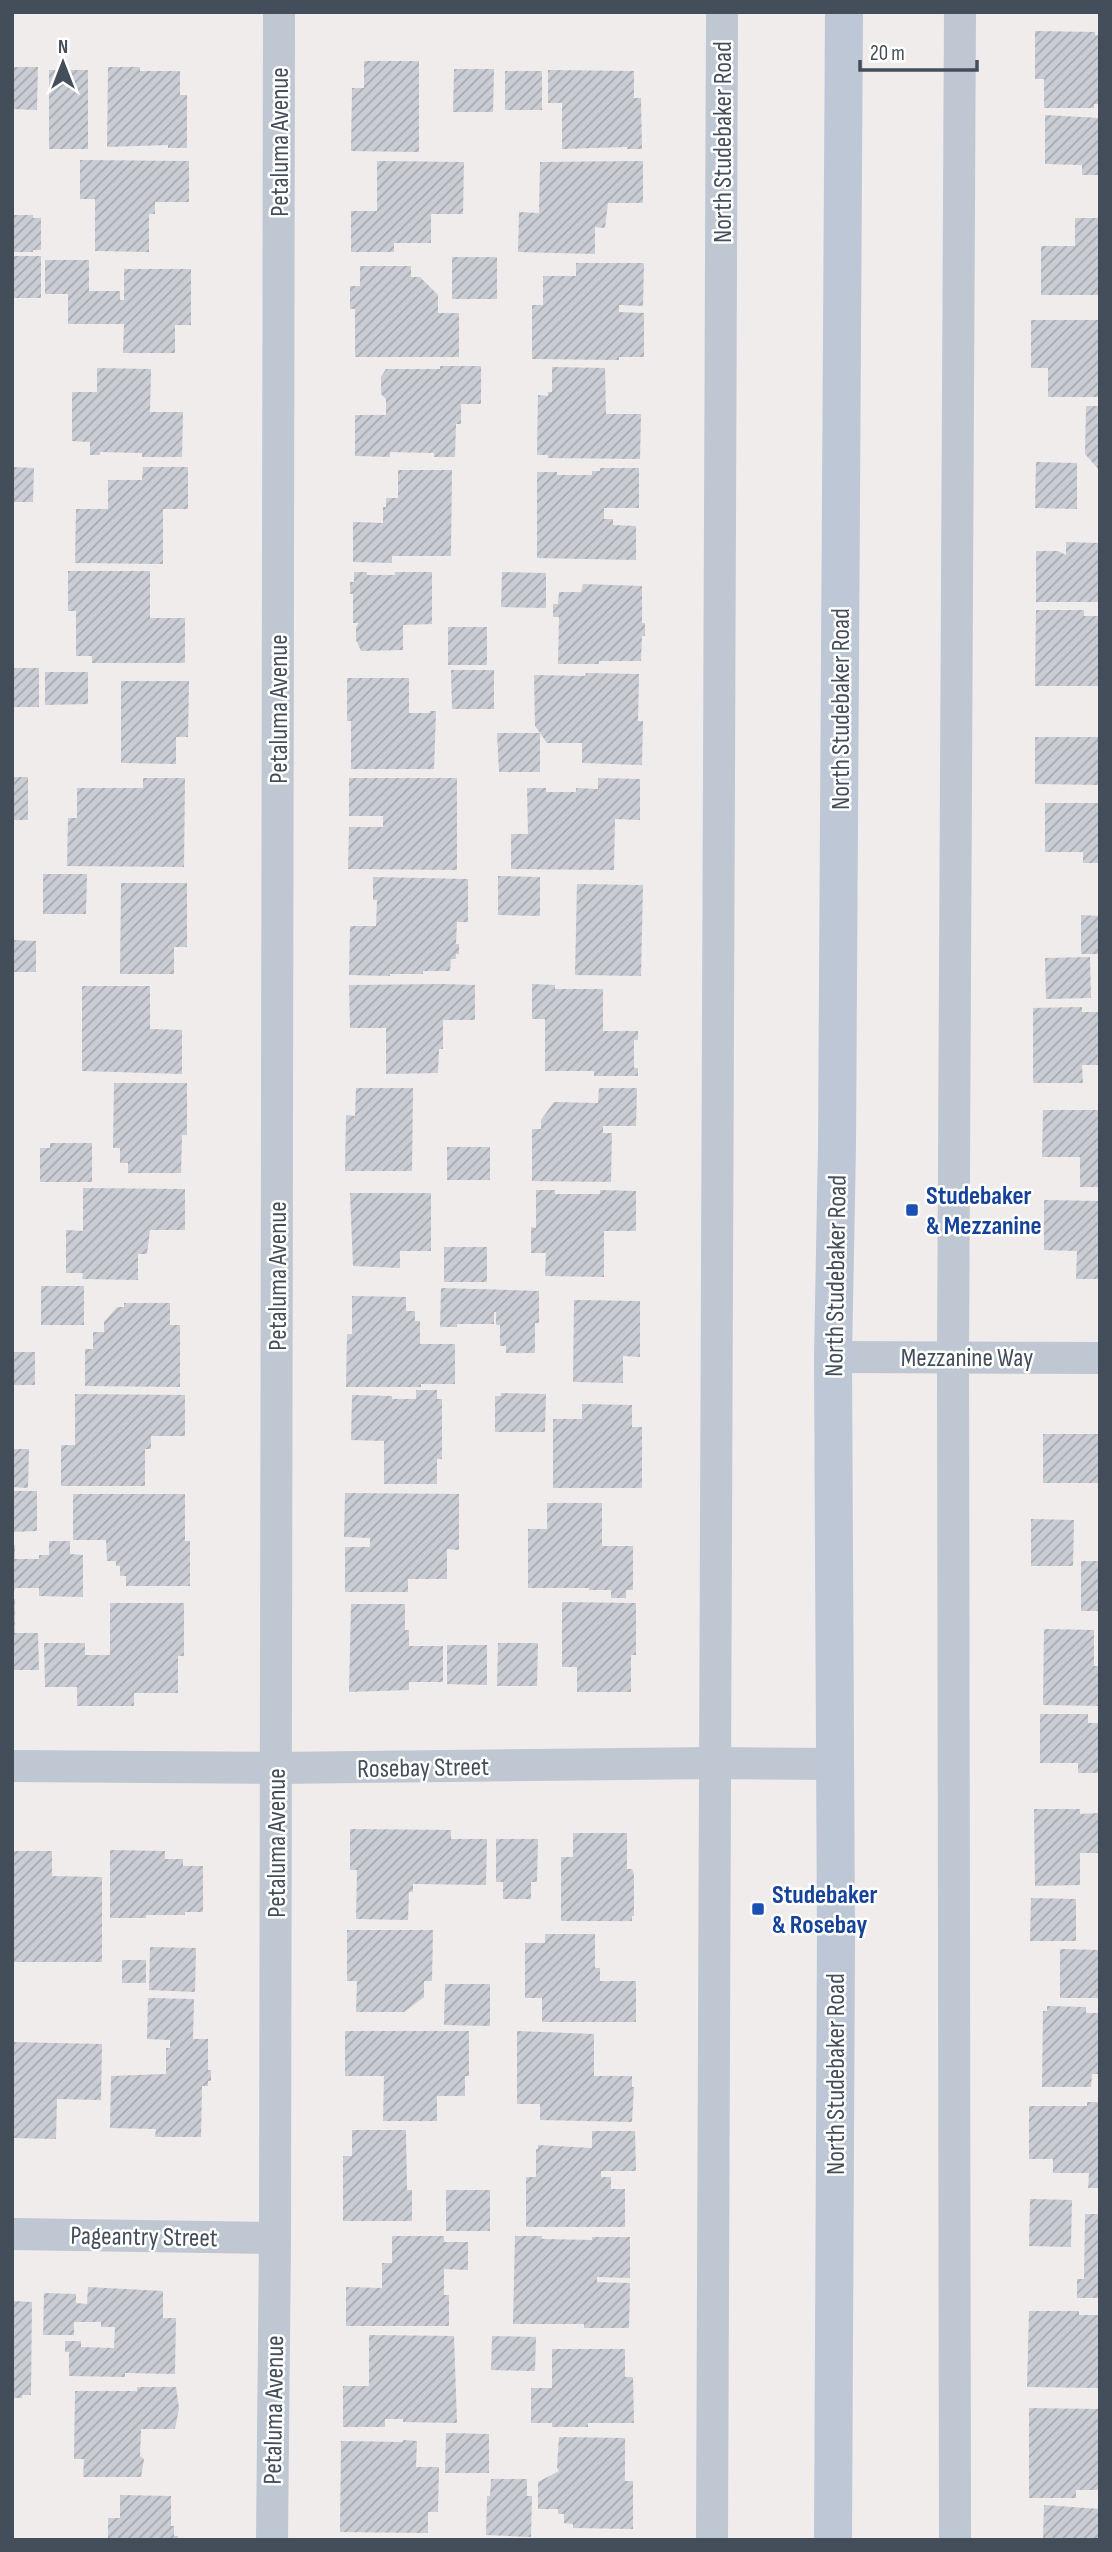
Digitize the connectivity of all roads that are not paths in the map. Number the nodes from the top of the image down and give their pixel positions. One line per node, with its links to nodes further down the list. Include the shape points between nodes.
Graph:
1 (279, 12): 11 (street, Petaluma Avenue)
2 (722, 12): 8 (street, North Studebaker Road)
3 (844, 12): 5 (main road, North Studebaker Road)
4 (960, 12): 6 (street)
5 (833, 1357): 6 (street, Mezzanine Way); 9 (main road, North Studebaker Road)
6 (953, 1357): 7 (street, Mezzanine Way); 17 (street)
7 (1100, 1358)
8 (715, 1763): 9 (street, Rosebay Street); 11 (street, Rosebay Street); 15 (street, North Studebaker Road)
9 (834, 1764): 16 (main road, North Studebaker Road)
10 (12, 1766): 11 (street, Rosebay Street)
11 (276, 1768): 13 (street, Petaluma Avenue)
12 (12, 2234): 13 (street, Pageantry Street)
13 (275, 2238): 14 (street, Petaluma Avenue)
14 (272, 2540)
15 (712, 2540)
16 (833, 2540)
17 (954, 2540)

